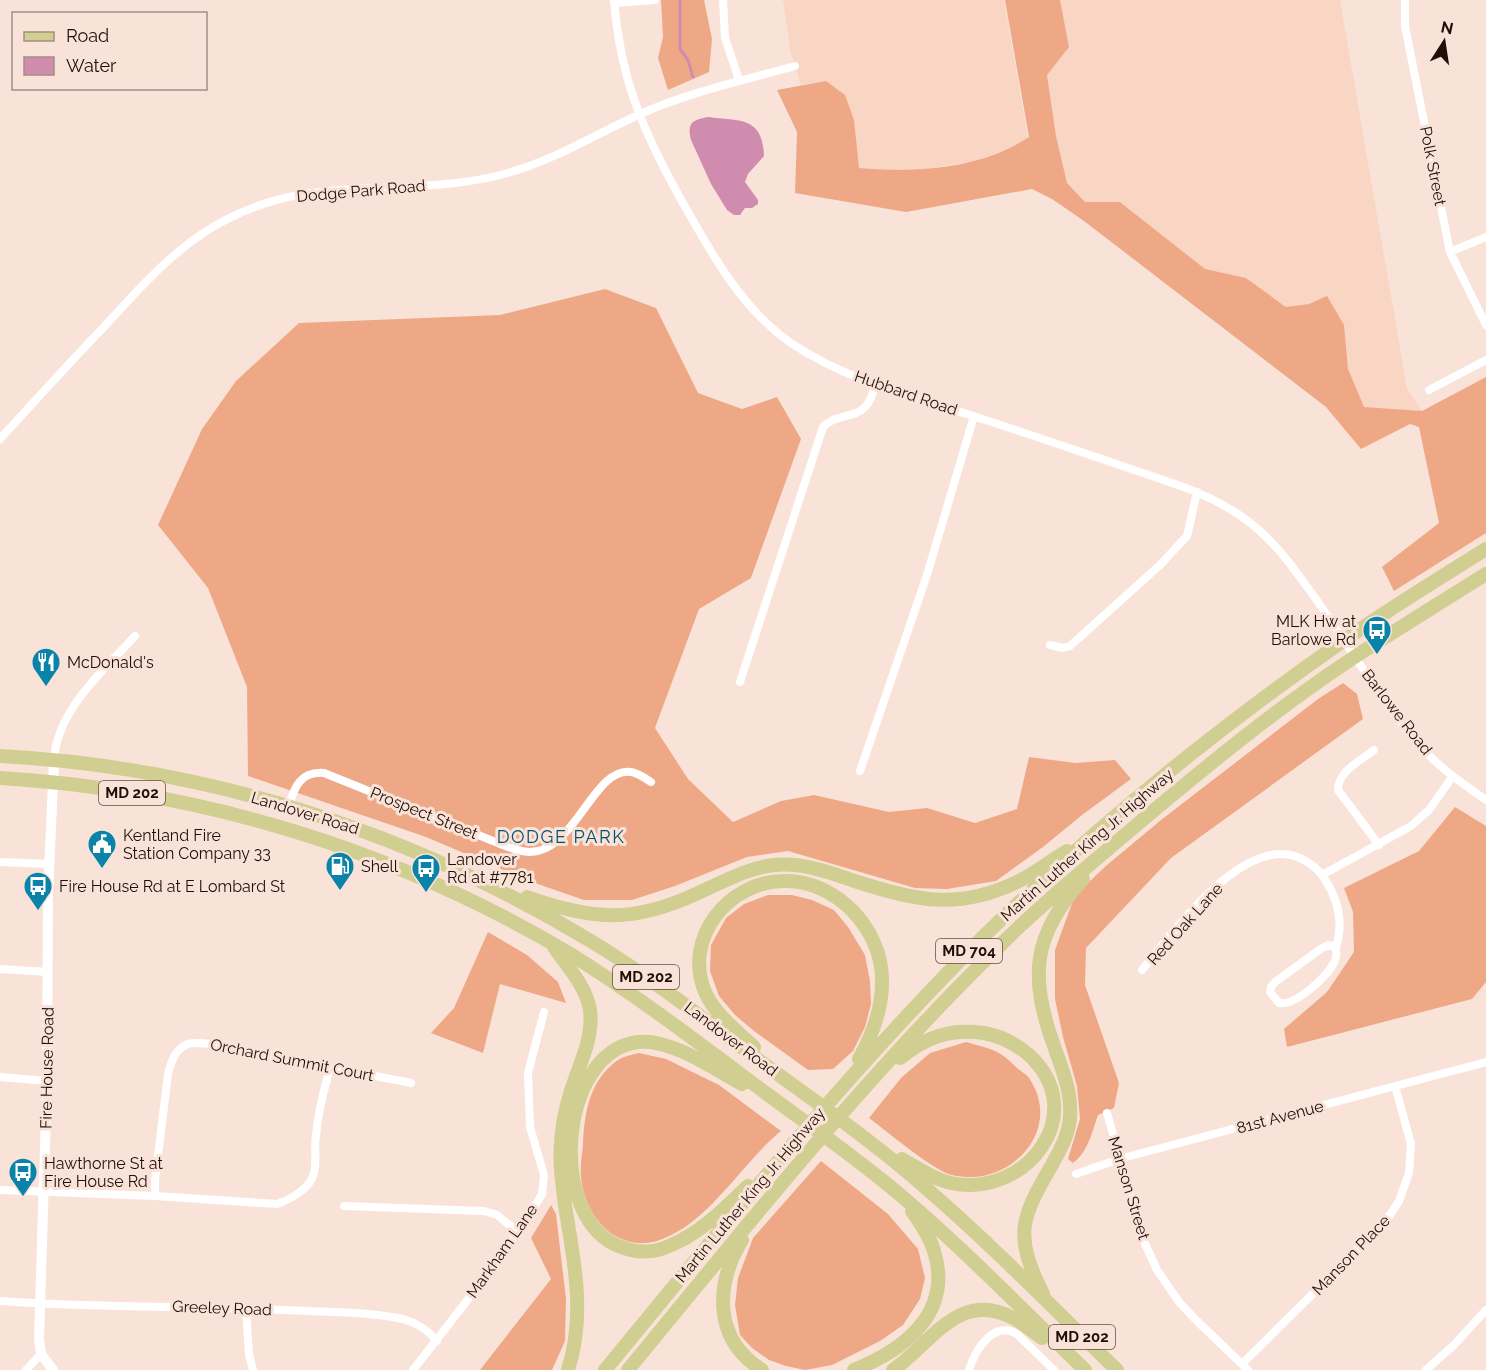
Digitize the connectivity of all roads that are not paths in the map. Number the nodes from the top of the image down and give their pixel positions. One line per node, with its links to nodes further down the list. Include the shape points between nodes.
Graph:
1 (655, 0): 4 (street)
2 (723, 0): 6 (street, via 725,38)
3 (1405, 0): 9 (street, Polk Street, via 1405,26)
4 (614, 1): 7 (street, Hubbard Road, via 620,54)
5 (795, 66): 6 (street, Dodge Park Road)
6 (739, 80): 7 (street, Dodge Park Road)
7 (639, 115): 12 (street, Hubbard Road, via 715,260 750,304 791,342 830,365); 15 (street, Dodge Park Road, via 550,158 494,177 443,185 305,194 235,214 204,231 164,263)
8 (1486, 237): 9 (street)
9 (1450, 252): 10 (street, Polk Street)
10 (1486, 325)
11 (1486, 360): 13 (street)
12 (876, 384): 14 (street, Hubbard Road); 23 (street, via 860,411 836,417 823,427)
13 (1429, 390)
14 (974, 416): 16 (street, Hubbard Road); 27 (street, via 920,598)
15 (0, 438)
16 (1197, 492): 20 (street, Hubbard Road, via 1232,510 1268,539 1296,571); 21 (street, via 1187,536 1167,558 1070,646)
17 (1486, 549): 20 (main road, Martin Luther King Jr. Highway / MD 704)
18 (1486, 574): 22 (main road, Martin Luther King Jr. Highway / MD 704)
19 (135, 636): 26 (street, via 72,710 59,731)
20 (1344, 640): 22 (street, Barlowe Road); 35 (main road, Martin Luther King Jr. Highway / MD 704, via 1216,735)
21 (1050, 645)
22 (1355, 657): 28 (street, Barlowe Road, via 1413,738); 36 (main road, Martin Luther King Jr. Highway / MD 704, via 1236,744)
23 (740, 682)
24 (1374, 750): 37 (street, via 1342,776 1338,790)
25 (0, 756): 26 (main road, Landover Road / MD 202)
26 (54, 760): 30 (street, Fire House Road); 33 (main road, Landover Road / MD 202, via 168,776)
27 (861, 771)
28 (1453, 776): 32 (street, Barlowe Road); 37 (street, via 1419,820)
29 (0, 778): 30 (main road, Landover Road / MD 202)
30 (52, 782): 34 (main road, Landover Road / MD 202, via 192,804); 39 (street, Fire House Road)
31 (651, 782): 33 (street, Prospect Street, via 627,771 612,777 558,841 531,852 508,847 324,773 311,773 302,779)
32 (1486, 800)
33 (289, 806): 34 (main road); 41 (main road, Landover Road / MD 202, via 399,844)
34 (282, 828): 42 (main road, Landover Road / MD 202, via 423,879)
35 (1101, 829): 41 (main road, via 1019,882 996,892 957,900 907,897 793,864 753,869 666,907 617,917 566,910); 52 (main road, Martin Luther King Jr. Highway / MD 704, via 984,937)
36 (1117, 842): 55 (main road, Martin Luther King Jr. Highway / MD 704, via 1020,926); 72 (main road, via 1056,913 1041,952 1041,1007 1066,1082 1070,1107 1066,1137 1030,1203 1025,1225 1028,1258)
37 (1379, 845): 40 (street)
38 (0, 862): 39 (street)
39 (50, 864): 46 (street, Fire House Road)
40 (1322, 875): 43 (street, via 1339,911); 45 (street, Red Oak Lane, via 1289,854 1270,854 1249,862 1210,892)
41 (487, 884): 54 (main road, Landover Road / MD 202, via 616,957)
42 (551, 943): 57 (main road, Landover Road / MD 202, via 628,992); 83 (main road, via 582,988 590,1020 587,1043 566,1106 561,1143 561,1174 578,1307)
43 (1336, 947): 43 (street, via 1322,948 1275,982 1270,992 1274,999 1284,1004 1315,985 1335,961)
44 (0, 969): 46 (street)
45 (1142, 970)
46 (48, 972): 51 (street, Fire House Road)
47 (544, 1011): 69 (street, Markham Lane, via 528,1074 530,1127 543,1175 542,1194)
48 (1486, 1062): 56 (street, 81st Avenue)
49 (330, 1068): 53 (street, Orchard Summit Court); 65 (street, via 315,1138 314,1174 291,1199 277,1204); 65 (street, Orchard Summit Court, via 205,1043 189,1044 178,1051 168,1074)
50 (0, 1077): 51 (street)
51 (47, 1081): 64 (street, Fire House Road)
52 (846, 1082): 54 (main road, via 878,1018 882,978 876,948 860,921 837,898 812,885 775,881 741,892 719,911 705,933 700,967 704,990 713,1006); 60 (main road, Martin Luther King Jr. Highway / MD 704)
53 (411, 1083)
54 (795, 1086): 59 (main road, Landover Road / MD 202)
55 (865, 1086): 59 (main road, via 931,1037 950,1032 980,1033 1010,1042 1034,1060 1049,1084 1054,1108 1049,1134 1036,1155 1015,1173 982,1184 937,1178); 67 (main road, Martin Luther King Jr. Highway / MD 704)
56 (1395, 1086): 61 (street, 81st Avenue); 77 (street, Manson Place, via 1411,1144 1409,1173 1399,1201)
57 (778, 1103): 60 (main road, via 668,1047 641,1042 616,1049 592,1074 576,1115 571,1161 578,1200 588,1222 606,1240 627,1250 658,1250 693,1234); 66 (main road, Landover Road / MD 202)
58 (1107, 1113): 61 (street, Manson Street)
59 (864, 1137): 72 (main road, Landover Road / MD 202, via 945,1205)
60 (791, 1145): 84 (main road, Martin Luther King Jr. Highway / MD 704)
61 (1119, 1160): 62 (street, 81st Avenue); 77 (street, Manson Street, via 1142,1237 1157,1270 1194,1319)
62 (1076, 1174)
63 (0, 1190): 64 (street)
64 (44, 1191): 65 (street); 71 (street, Fire House Road)
65 (155, 1196)
66 (905, 1199): 78 (main road, Landover Road / MD 202); 87 (main road, via 934,1251 939,1272 936,1300 928,1317 912,1334 891,1351)
67 (764, 1205): 85 (main road, Martin Luther King Jr. Highway / MD 704); 86 (main road, via 733,1257 723,1301 733,1342 745,1358)
68 (344, 1206): 69 (street, via 484,1211 497,1215)
69 (518, 1233): 75 (street, Markham Lane)
70 (0, 1301): 71 (street, Greeley Road)
71 (41, 1303): 73 (street, Greeley Road); 76 (street, Fire House Road)
72 (1048, 1304): 91 (main road, Landover Road / MD 202)
73 (246, 1308): 75 (street, Greeley Road, via 402,1319 423,1328); 81 (street)
74 (1486, 1310): 92 (street)
75 (437, 1341): 82 (street, Markham Lane)
76 (41, 1354): 79 (street); 80 (street)
77 (1245, 1367)
78 (1083, 1368): 88 (main road, via 1015,1319 983,1310 954,1317)
79 (26, 1370)
80 (53, 1370)
81 (253, 1370)
82 (413, 1370)
83 (568, 1370)
84 (605, 1370)
85 (627, 1370)
86 (762, 1370)
87 (854, 1370)
88 (893, 1370)
89 (969, 1370): 90 (street, via 973,1356 1001,1329 1012,1330)
90 (1054, 1370)
91 (1117, 1370)
92 (1425, 1370)

